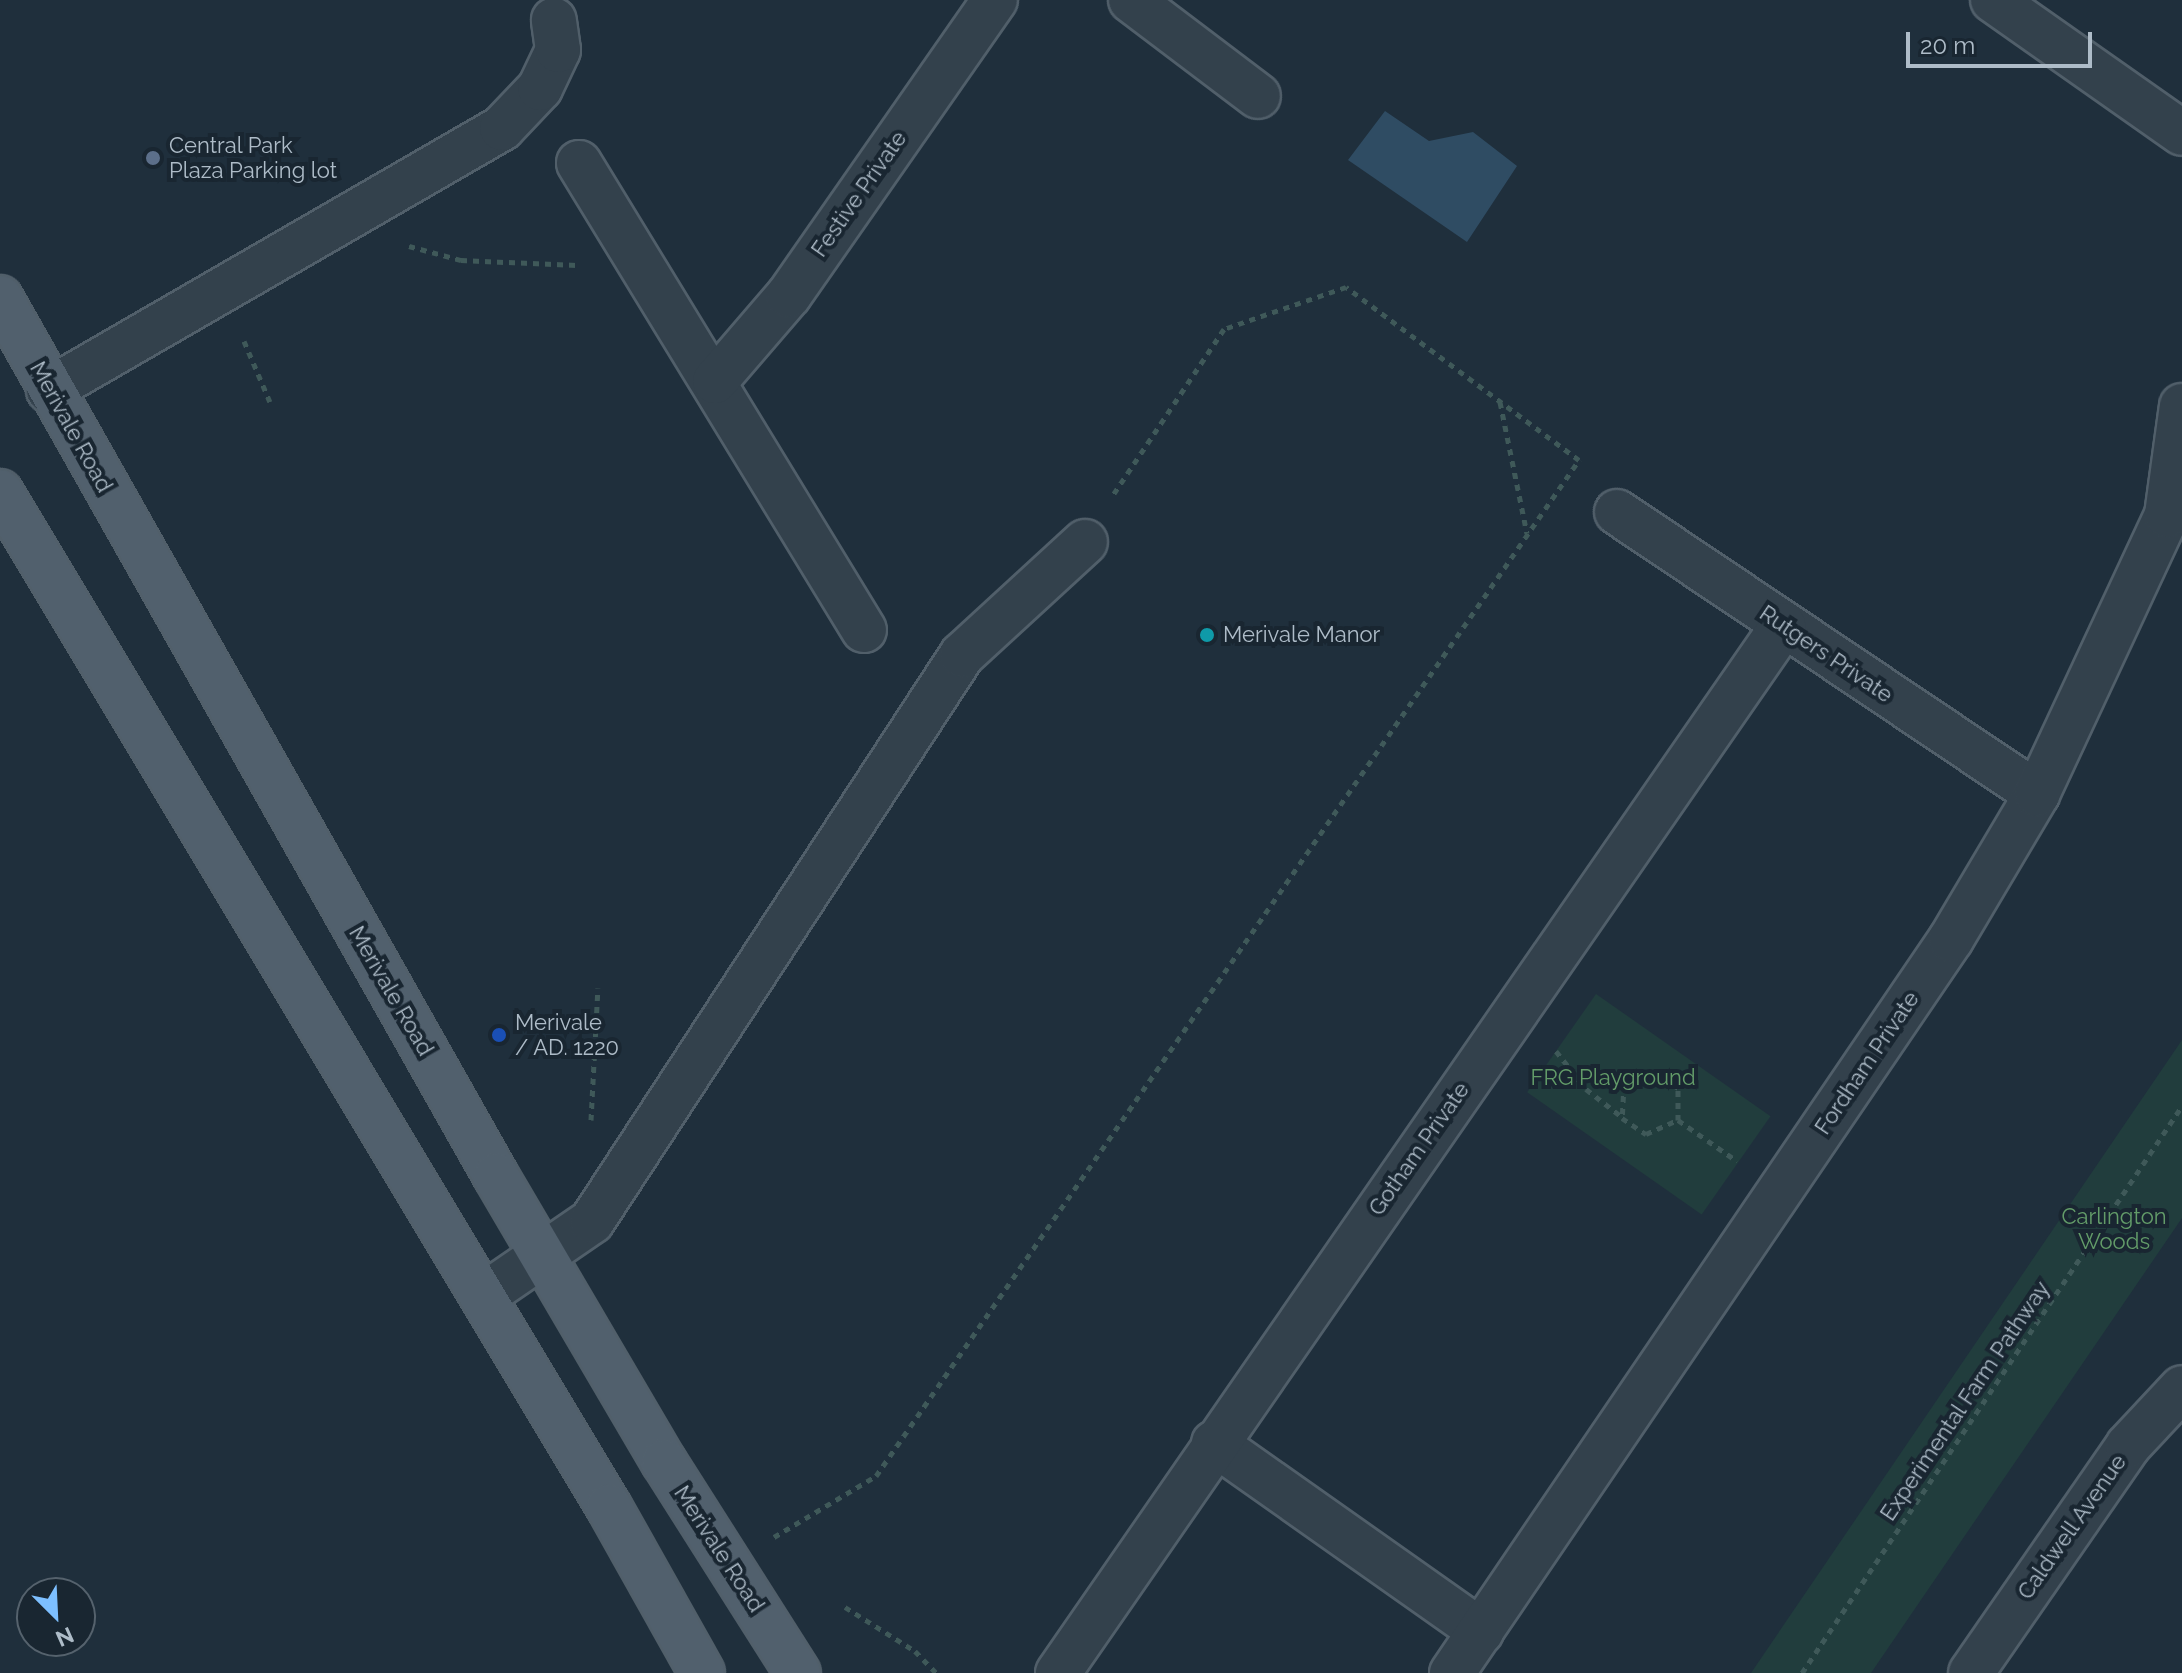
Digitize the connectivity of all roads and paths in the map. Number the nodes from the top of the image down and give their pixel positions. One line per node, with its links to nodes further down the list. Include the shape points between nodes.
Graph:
1 (995, 0): 12 (street, Festive Private, via 789,295)
2 (1131, 0): 5 (street)
3 (1993, 0): 6 (street)
4 (554, 20): 8 (street, via 558,50 540,88 502,128)
5 (1258, 96)
6 (2182, 133)
7 (579, 163): 9 (street)
8 (361, 210): 9 (path, via 398,243 461,260); 10 (street)
9 (640, 272): 12 (street)
10 (222, 291): 13 (street); 14 (path)
11 (0, 298): 13 (main road, Merivale Road)
12 (715, 381): 22 (street)
13 (49, 390): 31 (main road, Merivale Road)
14 (270, 402)
15 (1500, 402): 19 (path); 19 (path, via 1579,460); 20 (path, via 1346,287 1224,329)
16 (2182, 406): 23 (street, Fordham Private, via 2167,515)
17 (0, 492): 32 (main road)
18 (1617, 512): 21 (street, Rutgers Private)
19 (1527, 534): 35 (path, via 876,1476)
20 (1085, 542): 31 (street, via 962,655 592,1221)
21 (1783, 626): 23 (street, Rutgers Private); 25 (street, Gotham Private)
22 (864, 630)
23 (2037, 794): 30 (street, Fordham Private, via 1951,939)
24 (598, 988): 29 (path)
25 (1519, 1006): 27 (path, via 1586,1089); 34 (street, Gotham Private)
26 (2182, 1106): 43 (path, Experimental Farm Pathway)
27 (1622, 1118): 28 (path, via 1646,1134); 28 (path, via 1624,1084 1654,1073 1678,1088)
28 (1678, 1120): 30 (path)
29 (591, 1136)
30 (1781, 1191): 37 (street, Fordham Private)
31 (543, 1255): 32 (street); 35 (main road, Merivale Road)
32 (483, 1296): 38 (main road)
33 (2182, 1388): 44 (street, Caldwell Avenue, via 2128,1446)
34 (1214, 1443): 37 (street); 41 (street, Gotham Private)
35 (729, 1564): 39 (main road, Merivale Road)
36 (845, 1607): 40 (path, via 915,1651)
37 (1481, 1631): 42 (street, Fordham Private)
38 (702, 1673)
39 (798, 1673)
40 (936, 1673)
41 (1058, 1673)
42 (1452, 1673)
43 (1802, 1673)
44 (1971, 1673)

